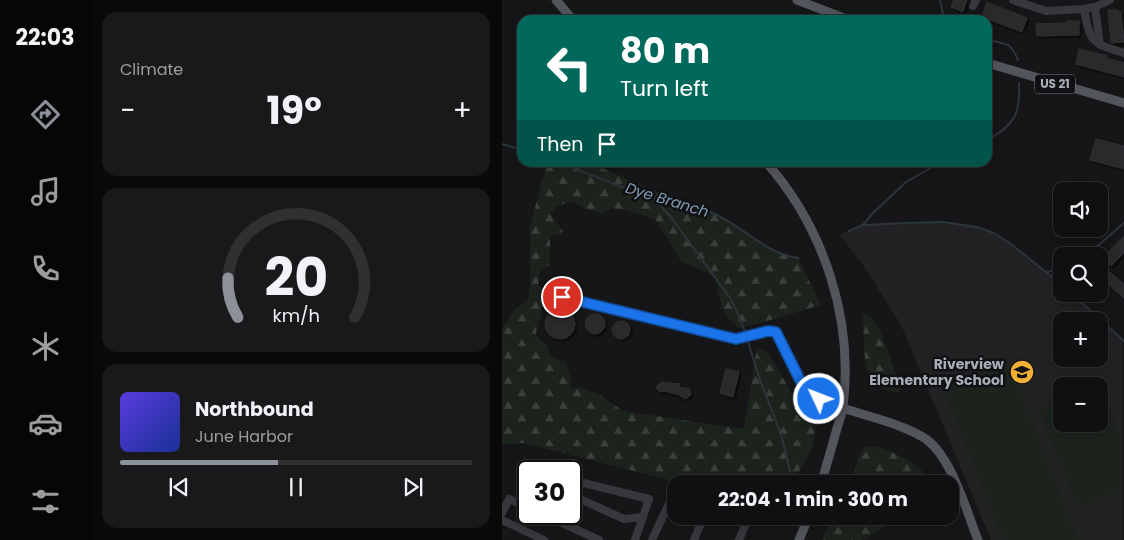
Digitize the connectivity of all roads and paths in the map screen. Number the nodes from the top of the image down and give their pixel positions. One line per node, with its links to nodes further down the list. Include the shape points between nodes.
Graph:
1 (556, 0): 7 (main road)
2 (797, 0): 8 (main road)
3 (1013, 0): 6 (street, via 1046,11)
4 (1110, 0): 5 (street)
5 (1095, 7): 6 (street); 9 (street)
6 (1084, 9): 9 (street, via 1091,38)
7 (569, 15)
8 (836, 15)
9 (1100, 45): 10 (street)
10 (1124, 53)
11 (992, 64): 12 (main road, US 21)
12 (1124, 103)
13 (770, 167): 15 (main road, via 798,204 832,278 842,319)
14 (562, 297): 15 (street, via 736,339 776,332 805,390)
15 (843, 408): 16 (main road); 35 (main road, via 909,430 937,449 952,474)
16 (824, 475)
17 (582, 483): 22 (street, via 649,499)
18 (582, 500): 22 (street, via 624,519)
19 (517, 502): 21 (street, via 509,499)
20 (667, 511): 31 (street)
21 (502, 513)
22 (643, 517): 30 (street)
23 (502, 520): 28 (street)
24 (566, 525): 29 (street)
25 (700, 525): 32 (street)
26 (745, 525): 33 (street)
27 (805, 525): 34 (main road)
28 (544, 540)
29 (599, 540)
30 (635, 540)
31 (652, 540)
32 (694, 540)
33 (739, 540)
34 (799, 540)
35 (978, 540)

